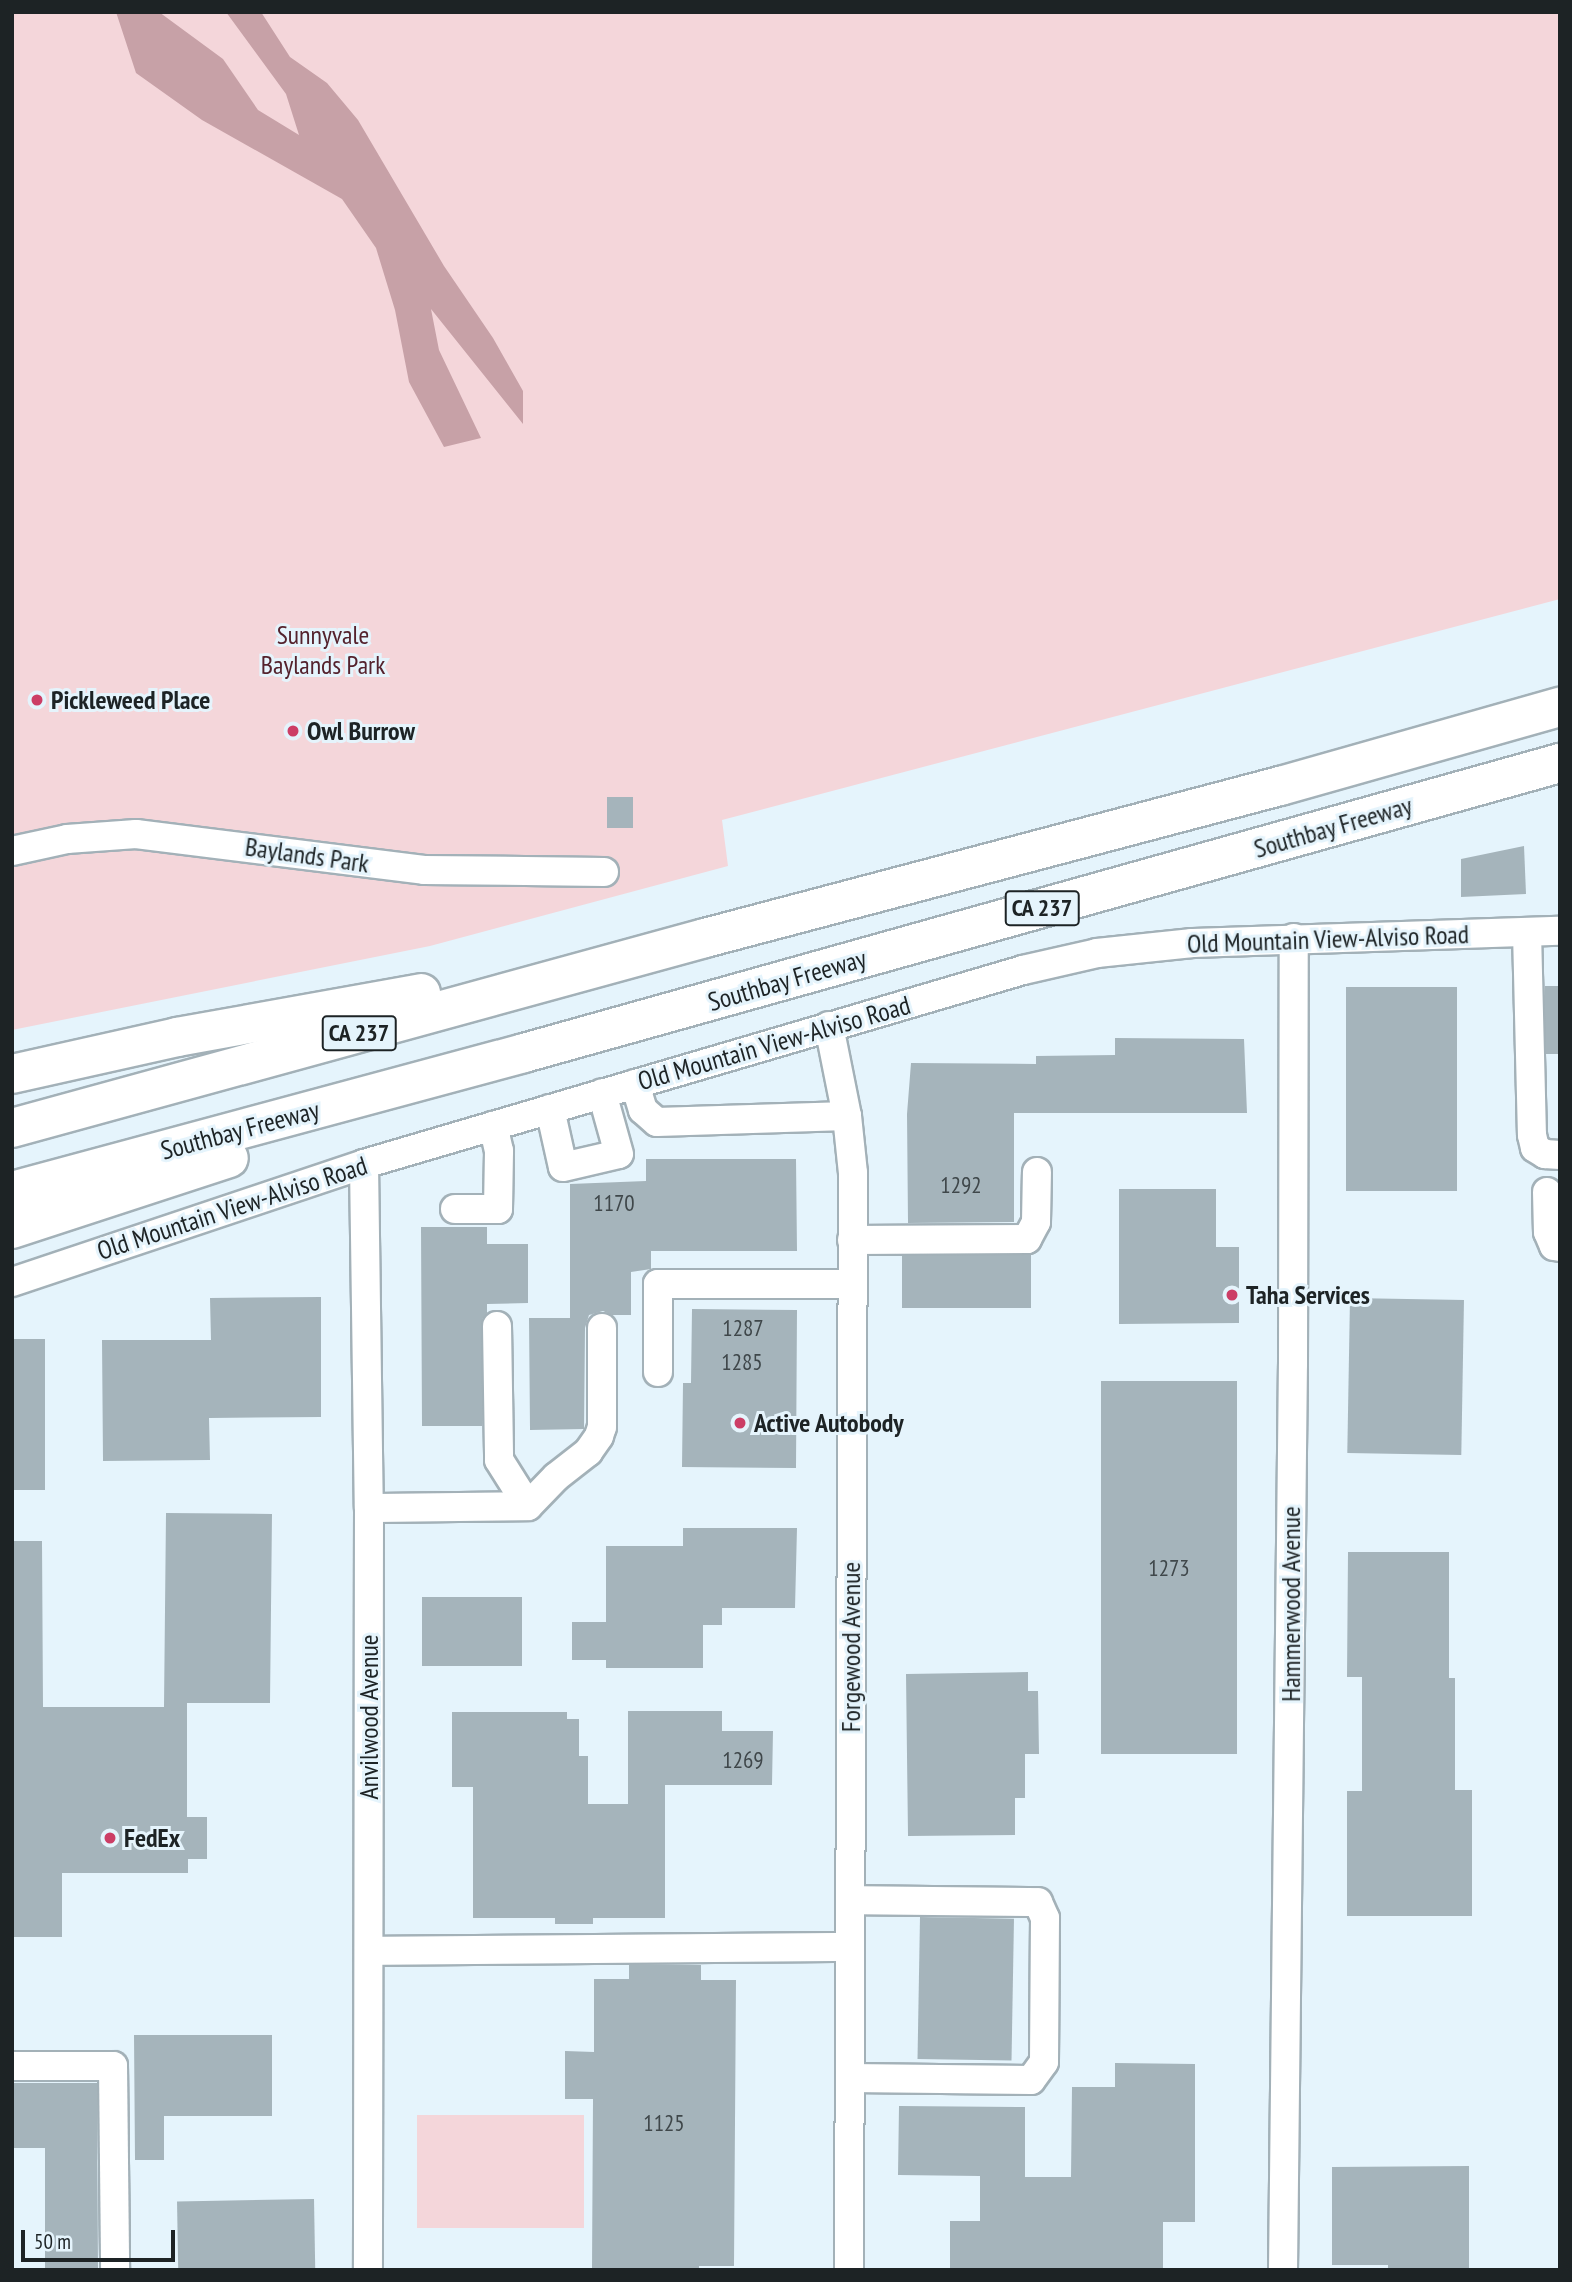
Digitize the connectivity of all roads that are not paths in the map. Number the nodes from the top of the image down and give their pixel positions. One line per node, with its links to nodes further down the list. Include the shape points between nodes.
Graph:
1 (1560, 707): 7 (highway, Southbay Freeway / CA 237)
2 (1560, 763): 10 (highway, Southbay Freeway / CA 237)
3 (12, 851): 4 (street, Baylands Park, via 67,839 136,834 424,870)
4 (604, 872)
5 (1560, 931): 6 (street, Old Mountain View-Alviso Road)
6 (1527, 932): 8 (street, Old Mountain View-Alviso Road); 18 (street, via 1532,1135 1535,1148)
7 (705, 938): 11 (highway, via 177,1037); 17 (highway, Southbay Freeway / CA 237)
8 (1293, 938): 9 (street, Old Mountain View-Alviso Road, via 1097,953); 42 (street, Hammerwood Avenue)
9 (829, 1026): 12 (street, Old Mountain View-Alviso Road); 15 (street, Forgewood Avenue)
10 (524, 1053): 21 (highway, Southbay Freeway / CA 237); 24 (highway, via 282,1140)
11 (12, 1074)
12 (635, 1084): 13 (street, Old Mountain View-Alviso Road); 15 (street, via 643,1110 657,1122)
13 (602, 1093): 14 (street, Old Mountain View-Alviso Road); 14 (street, via 619,1154 563,1167)
14 (550, 1109): 16 (street, Old Mountain View-Alviso Road)
15 (847, 1116): 25 (street, Forgewood Avenue, via 853,1174)
16 (493, 1126): 19 (street, Old Mountain View-Alviso Road); 23 (street, via 499,1151 498,1209)
17 (12, 1128)
18 (1560, 1155)
19 (363, 1164): 27 (street, Old Mountain View-Alviso Road); 33 (street, Anvilwood Avenue)
20 (1037, 1172): 25 (street, via 1036,1222 1027,1239)
21 (12, 1191)
22 (1547, 1192): 26 (street, via 1548,1232 1554,1246)
23 (455, 1209)
24 (12, 1228)
25 (852, 1240): 28 (street, Forgewood Avenue)
26 (1560, 1247)
27 (12, 1282)
28 (853, 1284): 31 (street, via 658,1284); 34 (street, Forgewood Avenue)
29 (497, 1326): 32 (street, via 499,1460)
30 (602, 1328): 32 (street, via 602,1427 588,1452)
31 (658, 1372)
32 (528, 1506): 33 (street)
33 (369, 1508): 36 (street, Anvilwood Avenue)
34 (851, 1900): 35 (street, Forgewood Avenue); 38 (street, via 1038,1902 1045,1931 1044,2062 1031,2080)
35 (850, 1947): 36 (street); 38 (street, Forgewood Avenue)
36 (369, 1951): 40 (street, Anvilwood Avenue)
37 (12, 2066): 39 (street, via 113,2066)
38 (850, 2078): 41 (street, Forgewood Avenue)
39 (115, 2270)
40 (368, 2270)
41 (849, 2270)
42 (1283, 2270)

